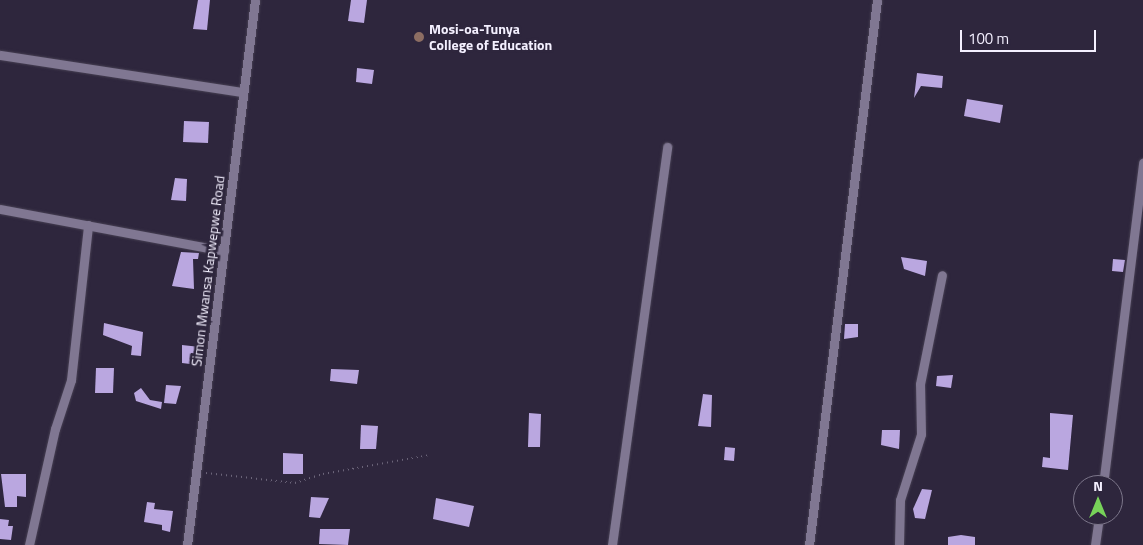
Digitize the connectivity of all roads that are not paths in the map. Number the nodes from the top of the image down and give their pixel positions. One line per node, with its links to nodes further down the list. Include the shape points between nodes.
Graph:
1 (255, 0): 4 (street, Simon Mwansa Kapwepwe Road)
2 (877, 0): 16 (street)
3 (0, 55): 4 (street)
4 (242, 92): 9 (street, Simon Mwansa Kapwepwe Road)
5 (668, 147): 15 (street)
6 (1143, 162): 11 (street)
7 (0, 209): 8 (street)
8 (88, 225): 9 (street); 13 (street, via 71,380 55,429)
9 (224, 251): 14 (street, Simon Mwansa Kapwepwe Road)
10 (942, 275): 17 (street, via 920,384 920,434 900,500)
11 (1104, 475)
12 (1098, 525): 18 (street)
13 (29, 545)
14 (188, 545)
15 (612, 545)
16 (809, 545)
17 (899, 545)
18 (1095, 545)

